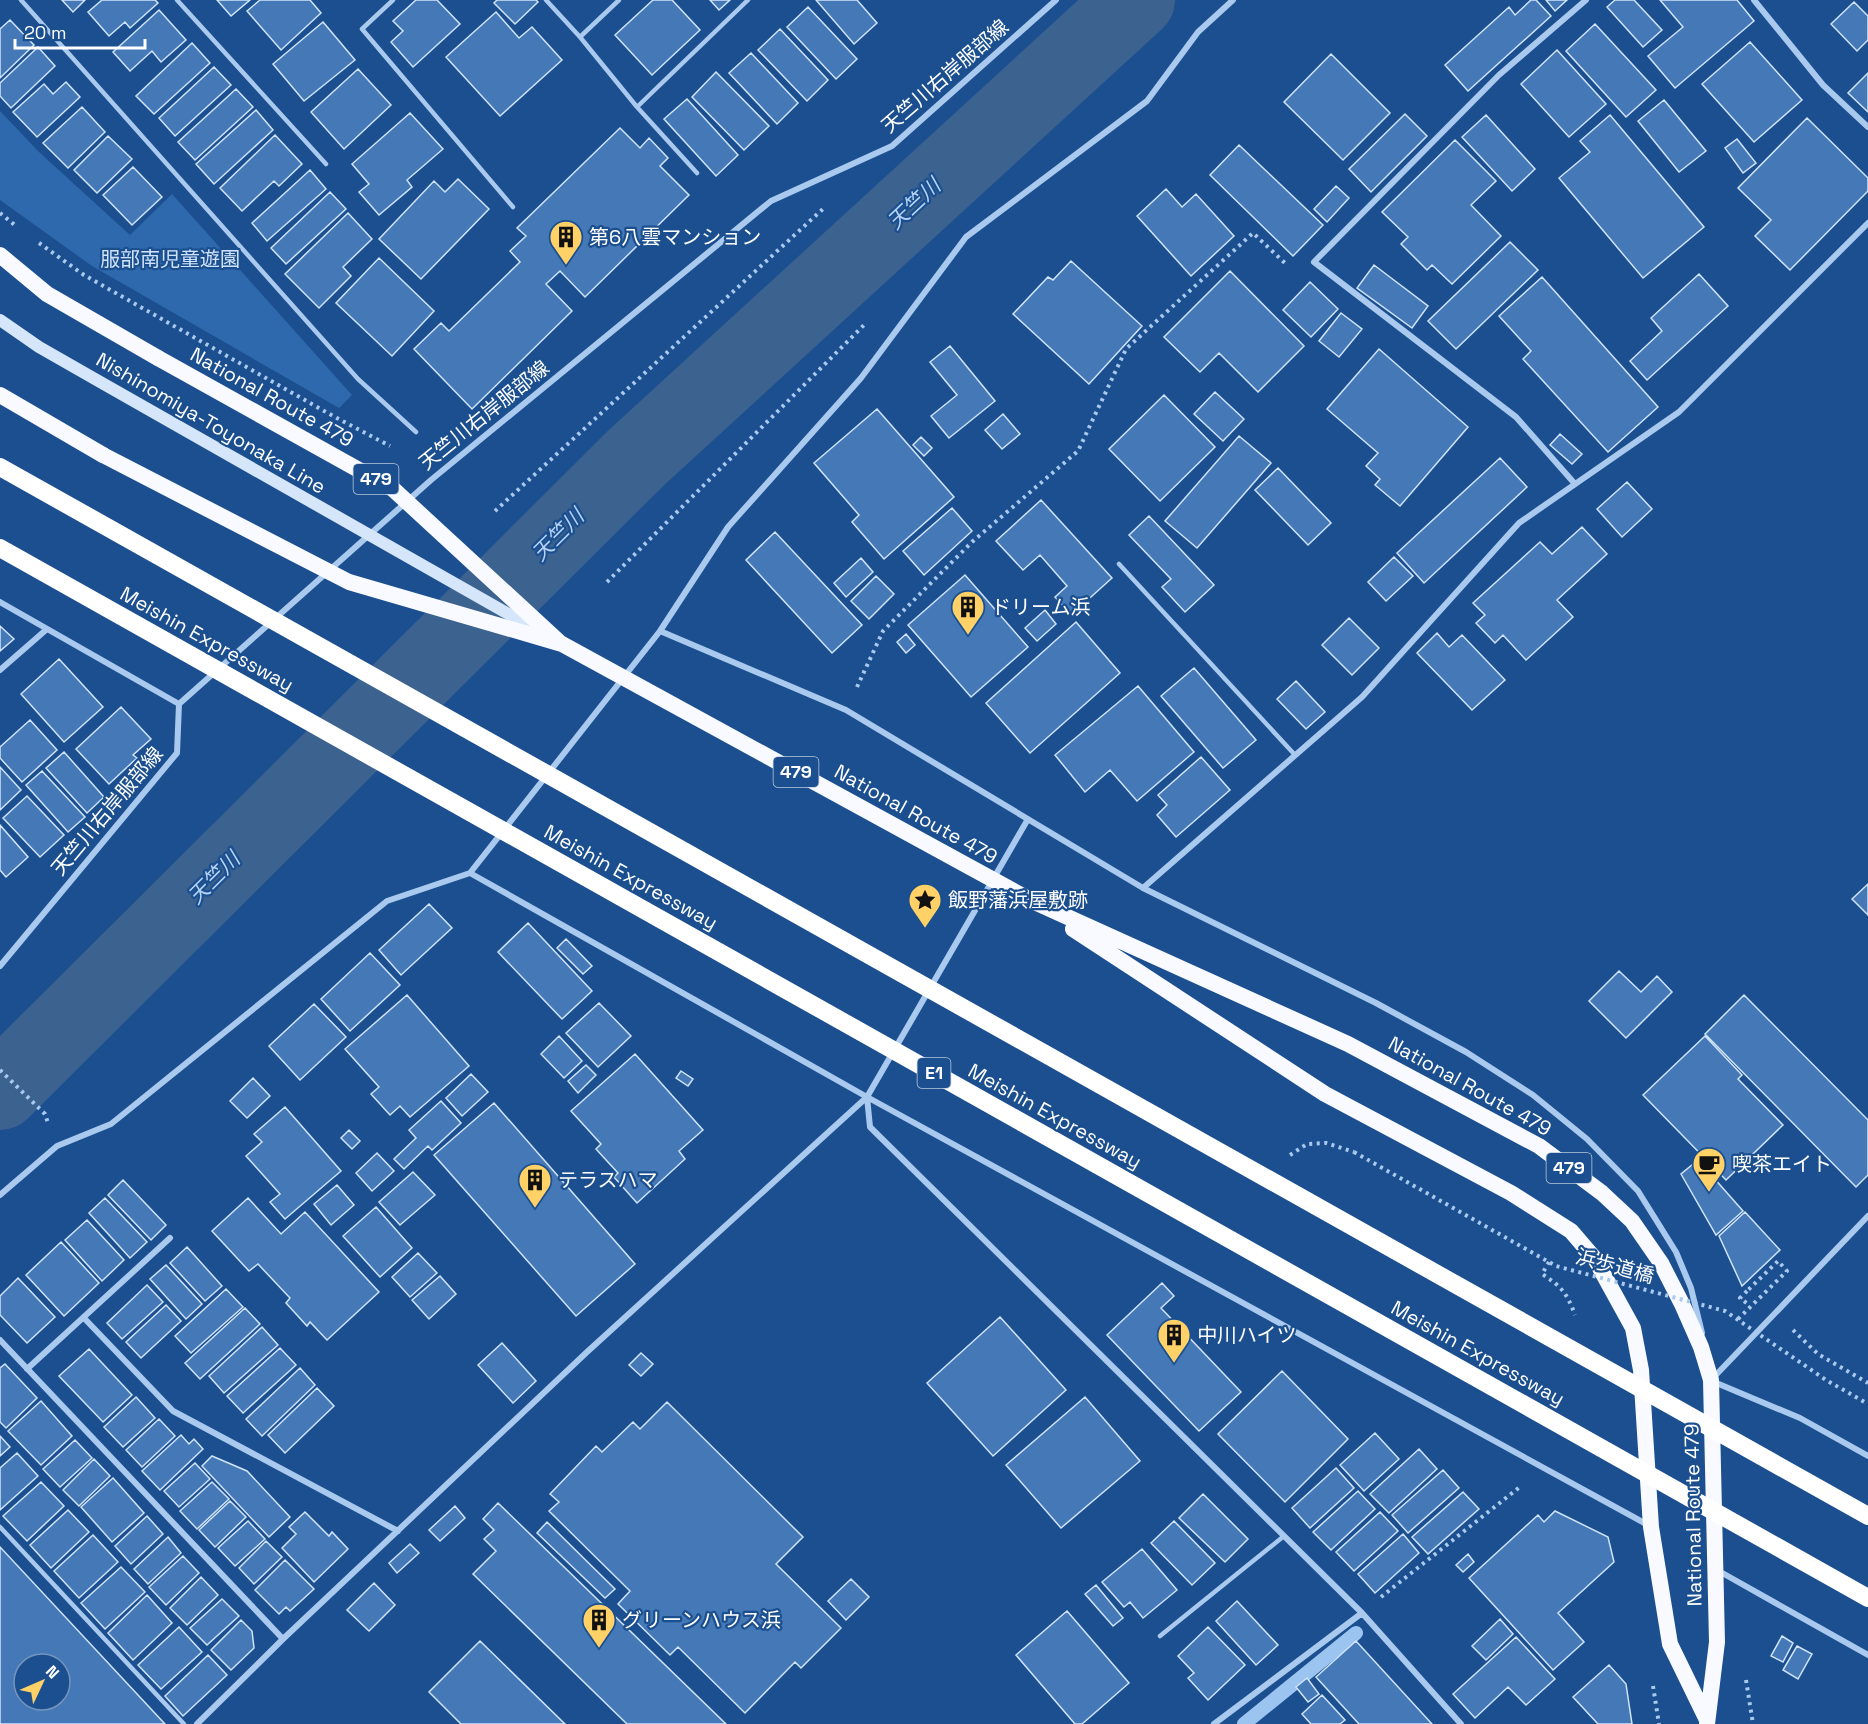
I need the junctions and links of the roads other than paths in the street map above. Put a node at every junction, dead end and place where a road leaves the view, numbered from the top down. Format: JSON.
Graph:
{"nodes":[{"id":1,"x":21,"y":0,"type":"edge"},
{"id":2,"x":177,"y":0,"type":"edge"},
{"id":3,"x":393,"y":0,"type":"edge"},
{"id":4,"x":546,"y":0,"type":"edge"},
{"id":5,"x":620,"y":0,"type":"edge"},
{"id":6,"x":748,"y":0,"type":"edge"},
{"id":7,"x":1056,"y":0,"type":"edge"},
{"id":8,"x":1233,"y":0,"type":"edge"},
{"id":9,"x":1586,"y":0,"type":"edge"},
{"id":10,"x":1754,"y":0,"type":"edge"},
{"id":11,"x":580,"y":37,"type":"junction"},
{"id":12,"x":637,"y":107,"type":"junction"},
{"id":13,"x":1868,"y":127,"type":"edge"},
{"id":14,"x":326,"y":164,"type":"dead end"},
{"id":15,"x":697,"y":172,"type":"dead end"},
{"id":16,"x":513,"y":207,"type":"dead end"},
{"id":17,"x":1868,"y":223,"type":"edge"},
{"id":18,"x":0,"y":255,"type":"edge"},
{"id":19,"x":0,"y":320,"type":"edge"},
{"id":20,"x":0,"y":395,"type":"edge"},
{"id":21,"x":416,"y":432,"type":"dead end"},
{"id":22,"x":0,"y":467,"type":"edge"},
{"id":23,"x":1575,"y":484,"type":"junction"},
{"id":24,"x":0,"y":548,"type":"edge"},
{"id":25,"x":1119,"y":564,"type":"dead end"},
{"id":26,"x":0,"y":602,"type":"edge"},
{"id":27,"x":47,"y":629,"type":"junction"},
{"id":28,"x":660,"y":631,"type":"junction"},
{"id":29,"x":562,"y":644,"type":"junction"},
{"id":30,"x":0,"y":670,"type":"edge"},
{"id":31,"x":179,"y":704,"type":"junction"},
{"id":32,"x":1295,"y":755,"type":"junction"},
{"id":33,"x":1028,"y":819,"type":"junction"},
{"id":34,"x":470,"y":873,"type":"junction"},
{"id":35,"x":1143,"y":888,"type":"junction"},
{"id":36,"x":1030,"y":900,"type":"junction"},
{"id":37,"x":0,"y":966,"type":"edge"},
{"id":38,"x":867,"y":1097,"type":"junction"},
{"id":39,"x":0,"y":1195,"type":"edge"},
{"id":40,"x":1868,"y":1216,"type":"edge"},
{"id":41,"x":170,"y":1238,"type":"dead end"},
{"id":42,"x":84,"y":1318,"type":"junction"},
{"id":43,"x":0,"y":1340,"type":"edge"},
{"id":44,"x":27,"y":1369,"type":"junction"},
{"id":45,"x":1711,"y":1380,"type":"junction"},
{"id":46,"x":1868,"y":1456,"type":"edge"},
{"id":47,"x":1868,"y":1516,"type":"edge"},
{"id":48,"x":0,"y":1527,"type":"edge"},
{"id":49,"x":1651,"y":1527,"type":"junction"},
{"id":50,"x":398,"y":1531,"type":"junction"},
{"id":51,"x":1284,"y":1536,"type":"junction"},
{"id":52,"x":1715,"y":1568,"type":"junction"},
{"id":53,"x":1868,"y":1598,"type":"edge"},
{"id":54,"x":1362,"y":1613,"type":"junction"},
{"id":55,"x":1160,"y":1636,"type":"dead end"},
{"id":56,"x":283,"y":1639,"type":"junction"},
{"id":57,"x":1868,"y":1655,"type":"edge"},
{"id":58,"x":1707,"y":1722,"type":"edge"},
{"id":59,"x":184,"y":1724,"type":"edge"},
{"id":60,"x":197,"y":1724,"type":"edge"},
{"id":61,"x":1214,"y":1724,"type":"edge"},
{"id":62,"x":1461,"y":1724,"type":"edge"}],
"edges":[{"from":1,"to":21,"type":"lane"},
{"from":2,"to":14,"type":"lane"},
{"from":3,"to":16,"type":"lane"},
{"from":4,"to":11,"type":"lane"},
{"from":5,"to":11,"type":"lane"},
{"from":6,"to":12,"type":"lane"},
{"from":7,"to":31,"type":"street","name":"天竺川右岸服部線"},
{"from":8,"to":28,"type":"street"},
{"from":9,"to":23,"type":"street"},
{"from":10,"to":13,"type":"street"},
{"from":11,"to":12,"type":"lane"},
{"from":12,"to":15,"type":"lane"},
{"from":17,"to":23,"type":"street"},
{"from":18,"to":29,"type":"highway","name":"National Route 479","number":"479","bridge":true},
{"from":19,"to":29,"type":"main road","name":"Nishinomiya-Toyonaka Line","bridge":true},
{"from":20,"to":29,"type":"highway","name":"National Route 479","number":"479","bridge":true},
{"from":22,"to":47,"type":"highway","bridge":true},
{"from":23,"to":32,"type":"street"},
{"from":24,"to":53,"type":"highway","name":"Meishin Expressway","number":"E1","bridge":true},
{"from":25,"to":32,"type":"lane"},
{"from":26,"to":27,"type":"street"},
{"from":27,"to":30,"type":"street"},
{"from":27,"to":31,"type":"street"},
{"from":28,"to":33,"type":"street"},
{"from":28,"to":34,"type":"street"},
{"from":29,"to":36,"type":"highway","name":"National Route 479","number":"479","bridge":true},
{"from":31,"to":37,"type":"street","name":"天竺川右岸服部線"},
{"from":32,"to":35,"type":"street"},
{"from":33,"to":35,"type":"street"},
{"from":33,"to":38,"type":"street"},
{"from":34,"to":38,"type":"street"},
{"from":34,"to":39,"type":"street"},
{"from":35,"to":45,"type":"street"},
{"from":36,"to":45,"type":"highway","name":"National Route 479","number":"479"},
{"from":36,"to":49,"type":"highway","name":"National Route 479","number":"479"},
{"from":38,"to":49,"type":"street"},
{"from":38,"to":50,"type":"street"},
{"from":38,"to":51,"type":"street"},
{"from":40,"to":45,"type":"street"},
{"from":41,"to":42,"type":"street"},
{"from":42,"to":44,"type":"street"},
{"from":42,"to":50,"type":"street"},
{"from":43,"to":44,"type":"street"},
{"from":44,"to":56,"type":"street"},
{"from":45,"to":46,"type":"street"},
{"from":45,"to":52,"type":"highway","name":"National Route 479","number":"479"},
{"from":48,"to":59,"type":"lane"},
{"from":49,"to":58,"type":"highway","name":"National Route 479","number":"479"},
{"from":50,"to":56,"type":"street"},
{"from":51,"to":54,"type":"street"},
{"from":51,"to":55,"type":"lane"},
{"from":52,"to":57,"type":"street"},
{"from":52,"to":58,"type":"highway","name":"National Route 479","number":"479"},
{"from":54,"to":61,"type":"street"},
{"from":54,"to":62,"type":"street"},
{"from":56,"to":60,"type":"street"}]}
